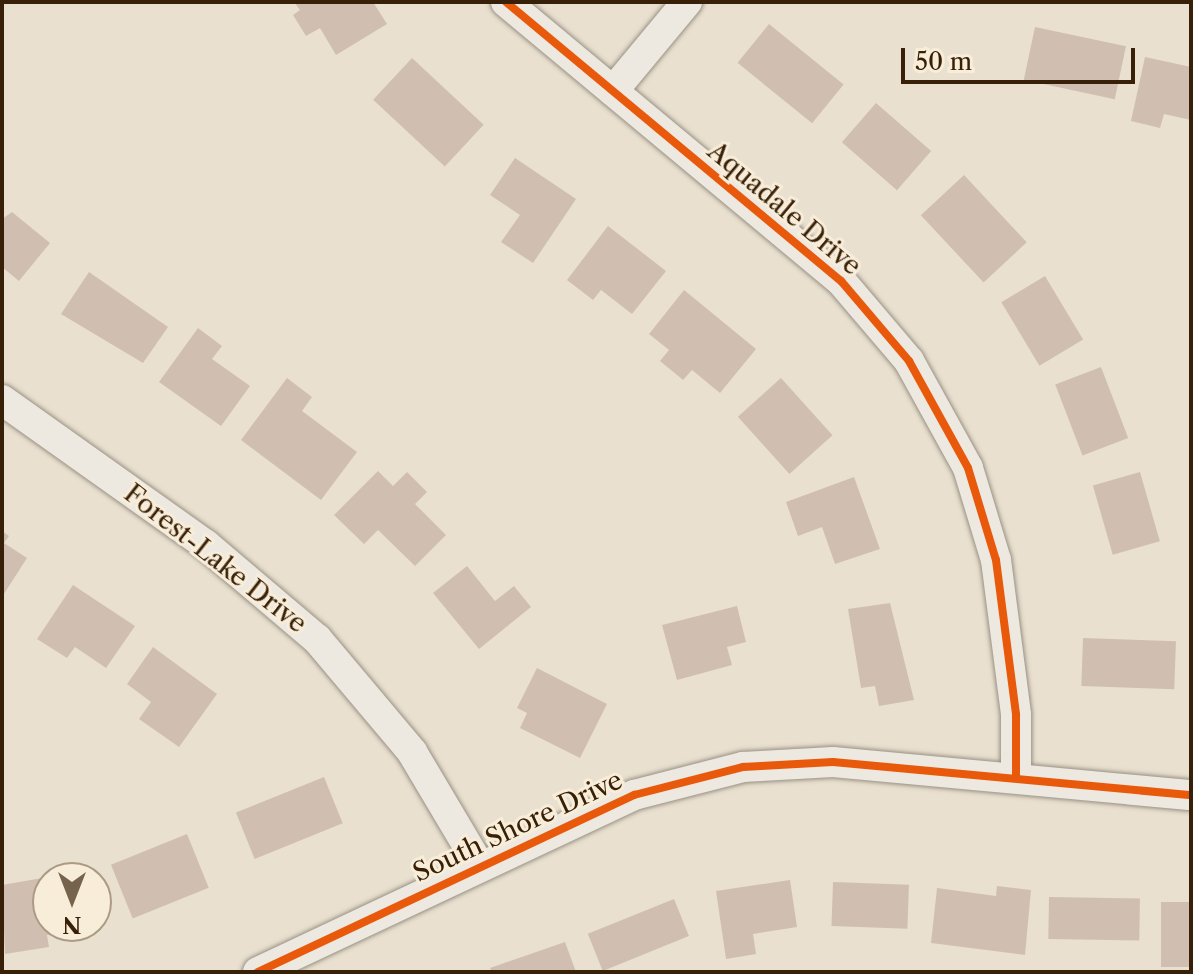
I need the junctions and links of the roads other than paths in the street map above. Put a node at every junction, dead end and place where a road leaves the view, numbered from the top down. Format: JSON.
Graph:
{"nodes":[{"id":1,"x":506,"y":2,"type":"edge"},
{"id":2,"x":687,"y":2,"type":"edge"},
{"id":3,"x":613,"y":91,"type":"junction"},
{"id":4,"x":2,"y":400,"type":"edge"},
{"id":5,"x":1016,"y":778,"type":"junction"},
{"id":6,"x":1191,"y":795,"type":"edge"},
{"id":7,"x":479,"y":865,"type":"junction"},
{"id":8,"x":258,"y":972,"type":"edge"}],
"edges":[{"from":1,"to":3,"type":"street","name":"Aquadale Drive"},
{"from":2,"to":3,"type":"street"},
{"from":3,"to":5,"type":"street","name":"Aquadale Drive"},
{"from":4,"to":7,"type":"street","name":"Forest-Lake Drive"},
{"from":5,"to":6,"type":"street","name":"South Shore Drive"},
{"from":5,"to":7,"type":"street","name":"South Shore Drive"},
{"from":7,"to":8,"type":"street","name":"South Shore Drive"}]}
